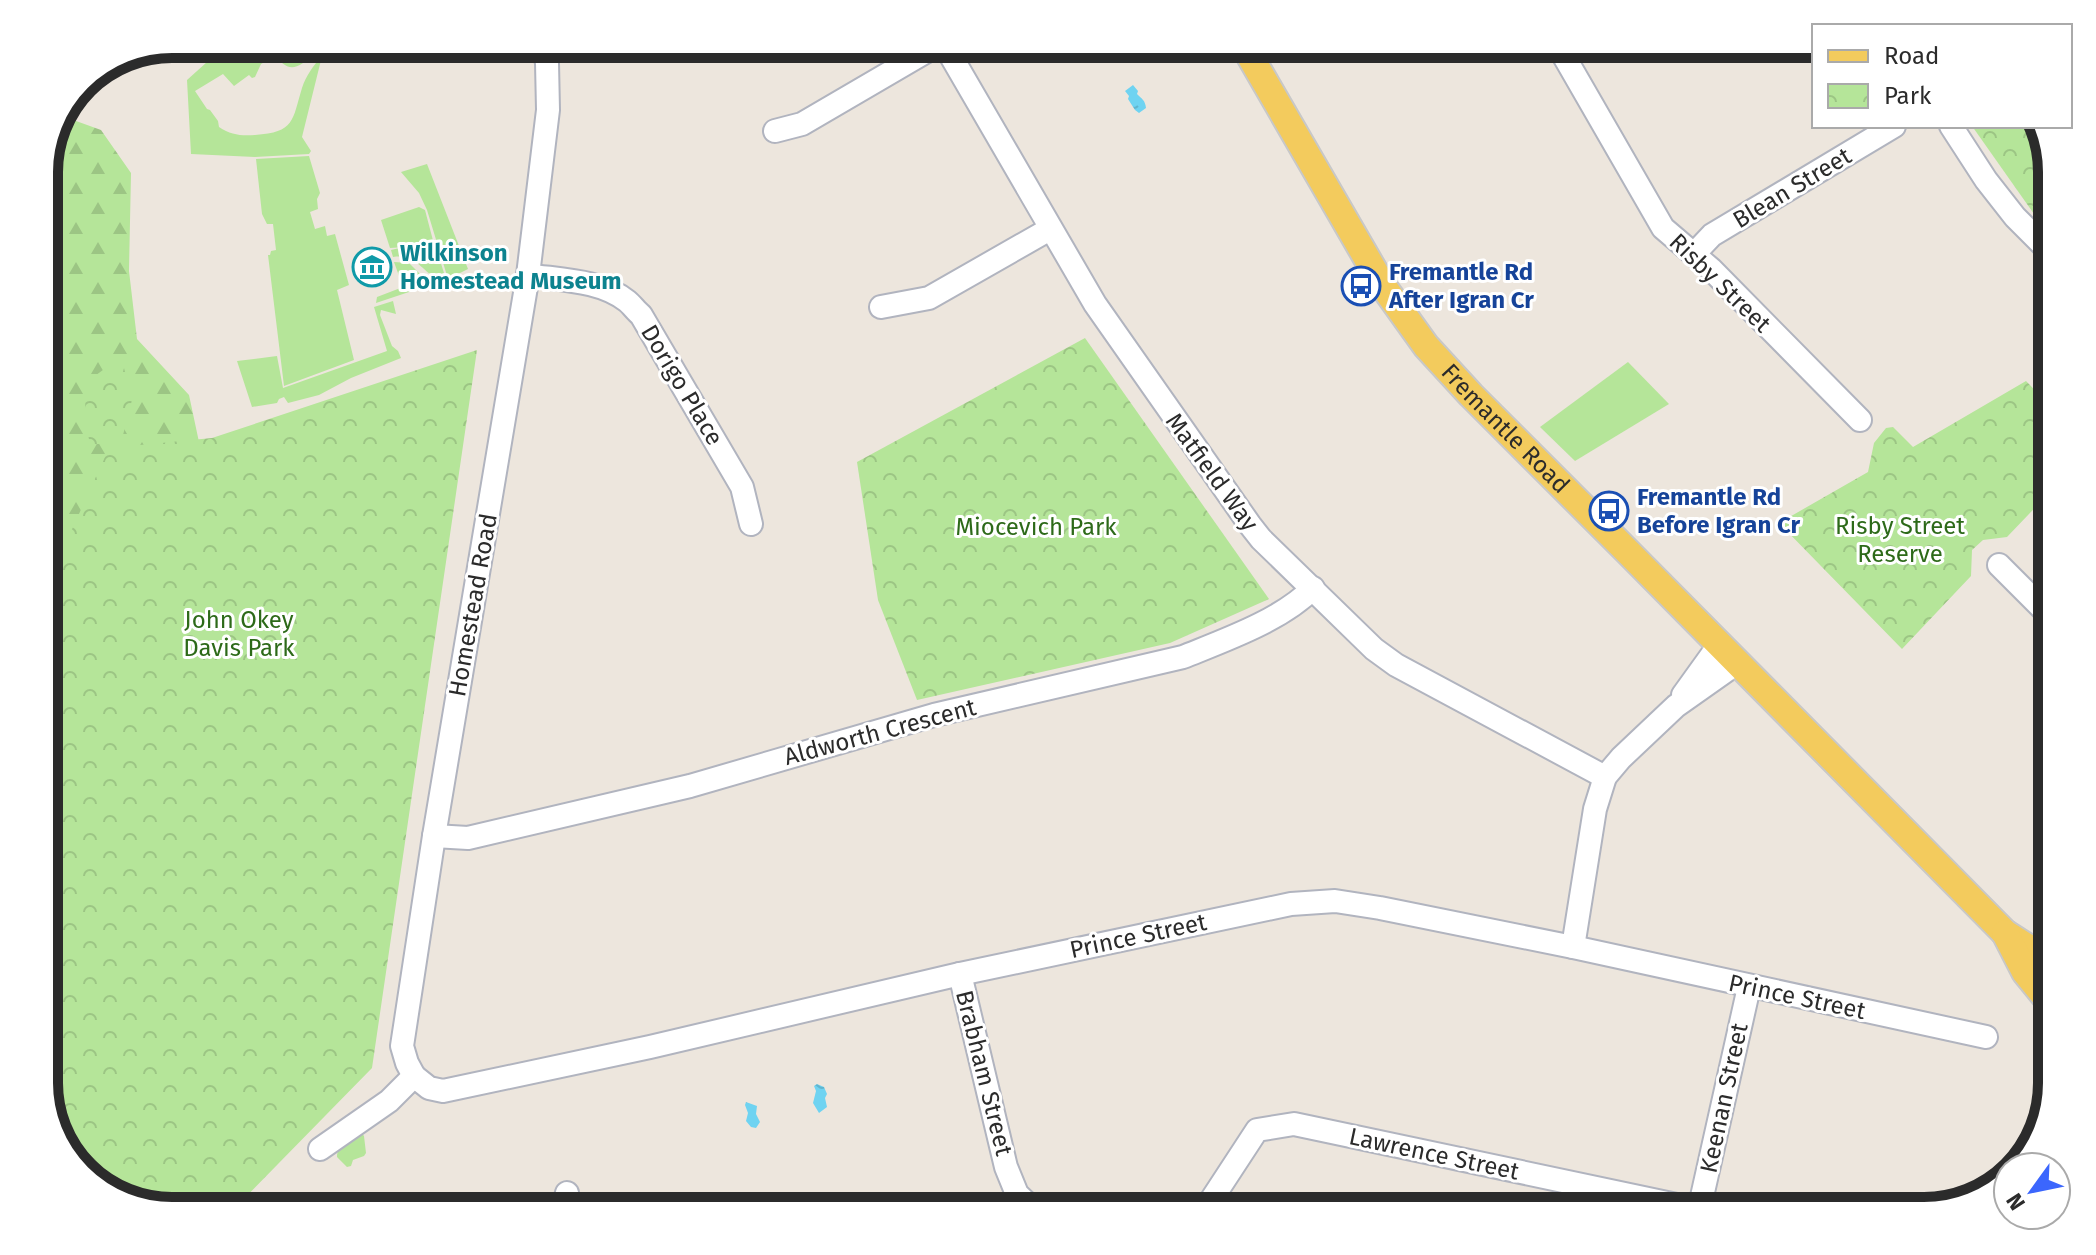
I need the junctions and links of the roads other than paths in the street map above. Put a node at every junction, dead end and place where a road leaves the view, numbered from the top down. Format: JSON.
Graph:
{"nodes":[{"id":1,"x":546,"y":58,"type":"edge"},
{"id":2,"x":561,"y":58,"type":"edge"},
{"id":3,"x":918,"y":58,"type":"edge"},
{"id":4,"x":950,"y":58,"type":"edge"},
{"id":5,"x":1251,"y":58,"type":"edge"},
{"id":6,"x":1565,"y":58,"type":"edge"},
{"id":7,"x":1891,"y":128,"type":"edge"},
{"id":8,"x":1952,"y":128,"type":"edge"},
{"id":9,"x":775,"y":131,"type":"dead end"},
{"id":10,"x":546,"y":132,"type":"junction"},
{"id":11,"x":1050,"y":229,"type":"junction"},
{"id":12,"x":2038,"y":240,"type":"edge"},
{"id":13,"x":1694,"y":254,"type":"junction"},
{"id":14,"x":528,"y":275,"type":"junction"},
{"id":15,"x":881,"y":307,"type":"dead end"},
{"id":16,"x":1860,"y":420,"type":"dead end"},
{"id":17,"x":751,"y":524,"type":"dead end"},
{"id":18,"x":1999,"y":565,"type":"dead end"},
{"id":19,"x":1313,"y":588,"type":"junction"},
{"id":20,"x":2038,"y":604,"type":"edge"},
{"id":21,"x":1728,"y":654,"type":"junction"},
{"id":22,"x":1605,"y":777,"type":"junction"},
{"id":23,"x":434,"y":836,"type":"junction"},
{"id":24,"x":2005,"y":933,"type":"junction"},
{"id":25,"x":1573,"y":947,"type":"junction"},
{"id":26,"x":2038,"y":954,"type":"edge"},
{"id":27,"x":960,"y":974,"type":"junction"},
{"id":28,"x":1749,"y":987,"type":"junction"},
{"id":29,"x":2038,"y":988,"type":"edge"},
{"id":30,"x":1986,"y":1037,"type":"dead end"},
{"id":31,"x":414,"y":1076,"type":"junction"},
{"id":32,"x":320,"y":1149,"type":"dead end"},
{"id":33,"x":1020,"y":1197,"type":"edge"},
{"id":34,"x":1213,"y":1197,"type":"edge"},
{"id":35,"x":1640,"y":1197,"type":"edge"},
{"id":36,"x":1705,"y":1197,"type":"edge"}],
"edges":[{"from":1,"to":10,"type":"street","name":"Homestead Road"},
{"from":2,"to":10,"type":"street","name":"Homestead Road"},
{"from":3,"to":9,"type":"street"},
{"from":4,"to":11,"type":"street","name":"Matfield Way"},
{"from":5,"to":21,"type":"main road","name":"Fremantle Road"},
{"from":6,"to":13,"type":"street","name":"Risby Street"},
{"from":7,"to":13,"type":"street","name":"Blean Street"},
{"from":8,"to":12,"type":"street"},
{"from":10,"to":14,"type":"street","name":"Homestead Road"},
{"from":11,"to":15,"type":"street"},
{"from":11,"to":19,"type":"street","name":"Matfield Way"},
{"from":13,"to":16,"type":"street","name":"Risby Street"},
{"from":14,"to":17,"type":"street","name":"Dorigo Place"},
{"from":14,"to":23,"type":"street","name":"Homestead Road"},
{"from":18,"to":20,"type":"street"},
{"from":19,"to":22,"type":"street","name":"Matfield Way"},
{"from":19,"to":23,"type":"street","name":"Aldworth Crescent"},
{"from":21,"to":22,"type":"street"},
{"from":21,"to":24,"type":"main road","name":"Fremantle Road"},
{"from":22,"to":25,"type":"street"},
{"from":23,"to":31,"type":"street","name":"Homestead Road"},
{"from":24,"to":26,"type":"main road","name":"Fremantle Road"},
{"from":24,"to":29,"type":"main road","name":"Fremantle Road"},
{"from":25,"to":27,"type":"street","name":"Prince Street"},
{"from":25,"to":28,"type":"street","name":"Prince Street"},
{"from":27,"to":31,"type":"street","name":"Prince Street"},
{"from":27,"to":33,"type":"street","name":"Brabham Street"},
{"from":28,"to":30,"type":"street","name":"Prince Street"},
{"from":28,"to":36,"type":"street","name":"Keenan Street"},
{"from":31,"to":32,"type":"street"},
{"from":34,"to":35,"type":"street","name":"Lawrence Street"}]}
